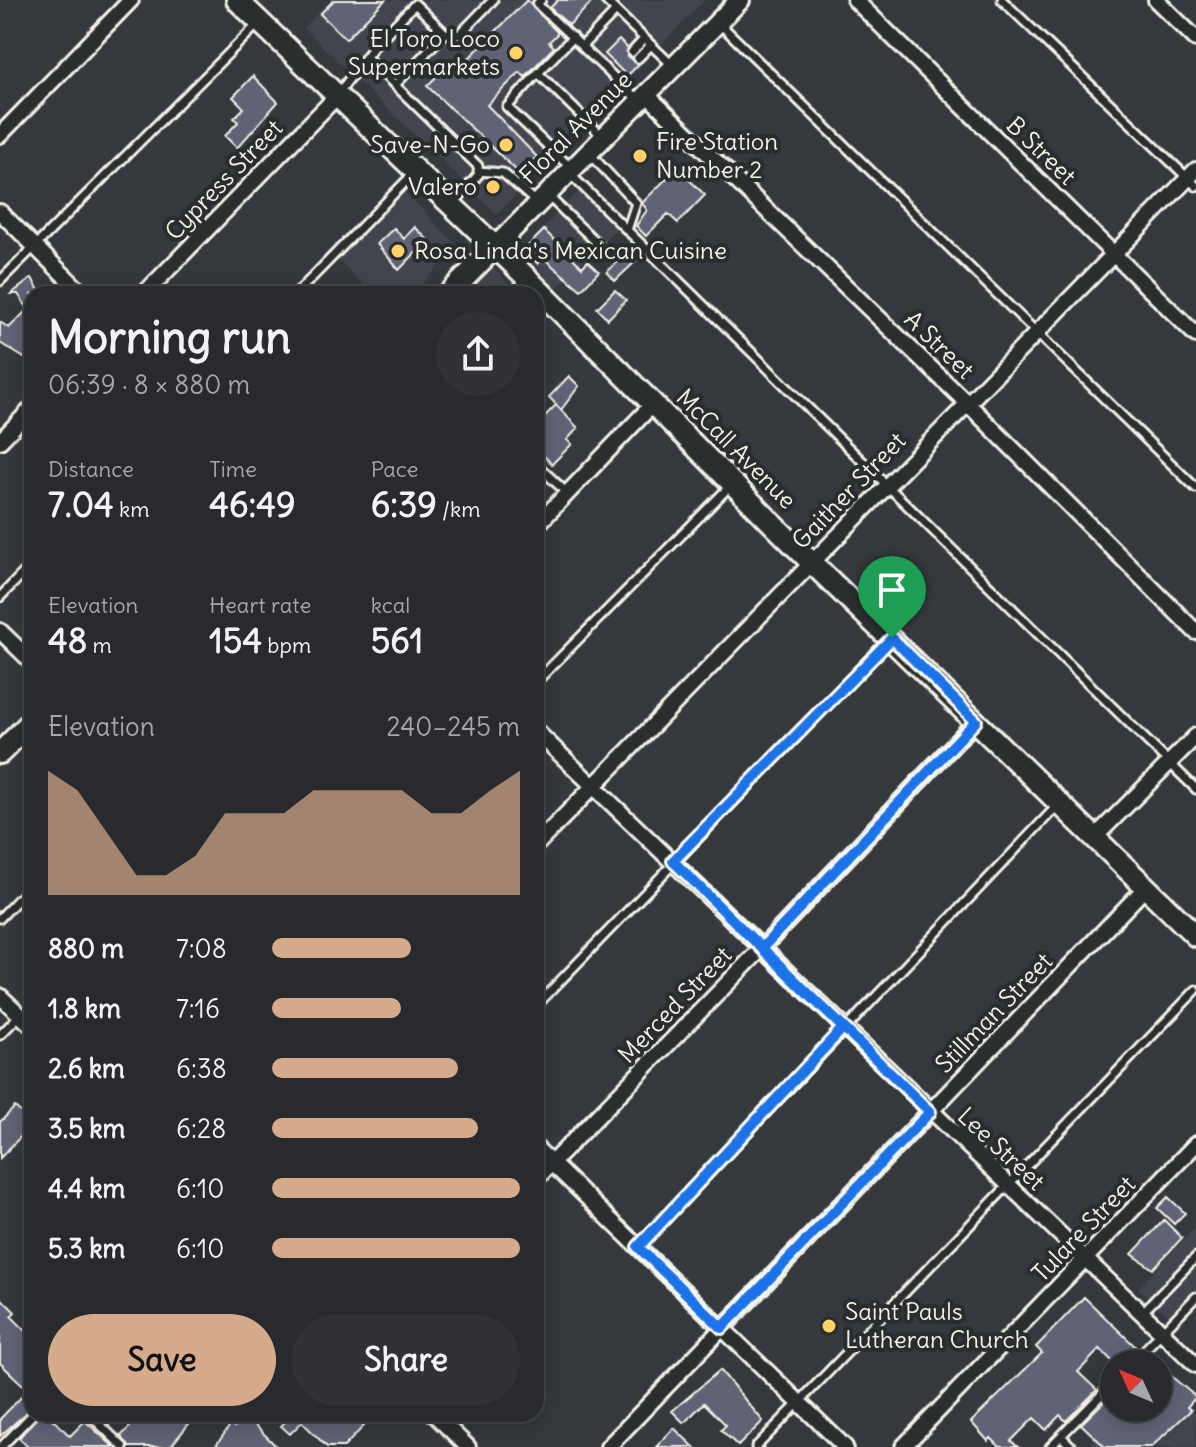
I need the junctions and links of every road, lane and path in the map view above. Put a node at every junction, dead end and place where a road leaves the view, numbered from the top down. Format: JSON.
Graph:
{"nodes":[{"id":1,"x":131,"y":0,"type":"edge"},
{"id":2,"x":237,"y":0,"type":"edge"},
{"id":3,"x":493,"y":0,"type":"edge"},
{"id":4,"x":541,"y":0,"type":"edge"},
{"id":5,"x":605,"y":0,"type":"edge"},
{"id":6,"x":740,"y":0,"type":"edge"},
{"id":7,"x":855,"y":0,"type":"edge"},
{"id":8,"x":1002,"y":0,"type":"edge"},
{"id":9,"x":1156,"y":0,"type":"edge"},
{"id":10,"x":616,"y":11,"type":"junction"},
{"id":11,"x":718,"y":22,"type":"junction"},
{"id":12,"x":260,"y":23,"type":"junction"},
{"id":13,"x":445,"y":33,"type":"junction"},
{"id":14,"x":573,"y":37,"type":"junction"},
{"id":15,"x":644,"y":39,"type":"junction"},
{"id":16,"x":1196,"y":39,"type":"edge"},
{"id":17,"x":651,"y":45,"type":"junction"},
{"id":18,"x":582,"y":46,"type":"junction"},
{"id":19,"x":366,"y":57,"type":"junction"},
{"id":20,"x":674,"y":67,"type":"junction"},
{"id":21,"x":538,"y":73,"type":"junction"},
{"id":22,"x":395,"y":85,"type":"junction"},
{"id":23,"x":336,"y":97,"type":"junction"},
{"id":24,"x":643,"y":98,"type":"junction"},
{"id":25,"x":0,"y":135,"type":"edge"},
{"id":26,"x":604,"y":137,"type":"junction"},
{"id":27,"x":588,"y":153,"type":"junction"},
{"id":28,"x":416,"y":170,"type":"junction"},
{"id":29,"x":478,"y":171,"type":"junction"},
{"id":30,"x":570,"y":171,"type":"junction"},
{"id":31,"x":1193,"y":178,"type":"edge"},
{"id":32,"x":542,"y":199,"type":"junction"},
{"id":33,"x":452,"y":205,"type":"junction"},
{"id":34,"x":0,"y":212,"type":"edge"},
{"id":35,"x":627,"y":230,"type":"junction"},
{"id":36,"x":598,"y":244,"type":"dead end"},
{"id":37,"x":33,"y":246,"type":"junction"},
{"id":38,"x":495,"y":247,"type":"junction"},
{"id":39,"x":1114,"y":253,"type":"junction"},
{"id":40,"x":0,"y":281,"type":"edge"},
{"id":41,"x":75,"y":286,"type":"edge"},
{"id":42,"x":152,"y":286,"type":"edge"},
{"id":43,"x":304,"y":286,"type":"edge"},
{"id":44,"x":457,"y":286,"type":"edge"},
{"id":45,"x":529,"y":286,"type":"edge"},
{"id":46,"x":544,"y":301,"type":"edge"},
{"id":47,"x":1037,"y":333,"type":"junction"},
{"id":48,"x":1196,"y":335,"type":"edge"},
{"id":49,"x":966,"y":402,"type":"junction"},
{"id":50,"x":654,"y":403,"type":"junction"},
{"id":51,"x":24,"y":416,"type":"edge"},
{"id":52,"x":0,"y":441,"type":"edge"},
{"id":53,"x":544,"y":471,"type":"edge"},
{"id":54,"x":733,"y":482,"type":"junction"},
{"id":55,"x":887,"y":483,"type":"junction"},
{"id":56,"x":1196,"y":488,"type":"edge"},
{"id":57,"x":567,"y":493,"type":"junction"},
{"id":58,"x":544,"y":517,"type":"edge"},
{"id":59,"x":811,"y":562,"type":"junction"},
{"id":60,"x":24,"y":572,"type":"edge"},
{"id":61,"x":0,"y":597,"type":"edge"},
{"id":62,"x":0,"y":631,"type":"edge"},
{"id":63,"x":1196,"y":632,"type":"edge"},
{"id":64,"x":892,"y":638,"type":"junction"},
{"id":65,"x":24,"y":654,"type":"edge"},
{"id":66,"x":544,"y":674,"type":"edge"},
{"id":67,"x":976,"y":721,"type":"junction"},
{"id":68,"x":24,"y":729,"type":"edge"},
{"id":69,"x":1196,"y":736,"type":"edge"},
{"id":70,"x":544,"y":739,"type":"edge"},
{"id":71,"x":0,"y":753,"type":"edge"},
{"id":72,"x":1170,"y":763,"type":"junction"},
{"id":73,"x":594,"y":787,"type":"junction"},
{"id":74,"x":1196,"y":789,"type":"edge"},
{"id":75,"x":1061,"y":802,"type":"junction"},
{"id":76,"x":544,"y":837,"type":"edge"},
{"id":77,"x":1095,"y":837,"type":"junction"},
{"id":78,"x":673,"y":861,"type":"junction"},
{"id":79,"x":1146,"y":887,"type":"junction"},
{"id":80,"x":24,"y":893,"type":"edge"},
{"id":81,"x":0,"y":918,"type":"edge"},
{"id":82,"x":1196,"y":936,"type":"edge"},
{"id":83,"x":762,"y":948,"type":"junction"},
{"id":84,"x":1196,"y":990,"type":"edge"},
{"id":85,"x":0,"y":996,"type":"edge"},
{"id":86,"x":544,"y":998,"type":"edge"},
{"id":87,"x":20,"y":1015,"type":"junction"},
{"id":88,"x":24,"y":1019,"type":"edge"},
{"id":89,"x":843,"y":1028,"type":"junction"},
{"id":90,"x":0,"y":1035,"type":"edge"},
{"id":91,"x":930,"y":1112,"type":"junction"},
{"id":92,"x":1196,"y":1144,"type":"edge"},
{"id":93,"x":544,"y":1156,"type":"edge"},
{"id":94,"x":551,"y":1163,"type":"junction"},
{"id":95,"x":544,"y":1170,"type":"edge"},
{"id":96,"x":1008,"y":1185,"type":"junction"},
{"id":97,"x":638,"y":1247,"type":"junction"},
{"id":98,"x":1196,"y":1257,"type":"edge"},
{"id":99,"x":1086,"y":1259,"type":"junction"},
{"id":100,"x":1196,"y":1297,"type":"edge"},
{"id":101,"x":1142,"y":1313,"type":"junction"},
{"id":102,"x":722,"y":1328,"type":"junction"},
{"id":103,"x":1162,"y":1332,"type":"junction"},
{"id":104,"x":1145,"y":1350,"type":"edge"},
{"id":105,"x":1196,"y":1365,"type":"edge"},
{"id":106,"x":1100,"y":1396,"type":"edge"},
{"id":107,"x":798,"y":1402,"type":"junction"},
{"id":108,"x":25,"y":1422,"type":"edge"},
{"id":109,"x":97,"y":1422,"type":"edge"},
{"id":110,"x":442,"y":1422,"type":"edge"},
{"id":111,"x":1061,"y":1436,"type":"junction"},
{"id":112,"x":1,"y":1447,"type":"edge"},
{"id":113,"x":123,"y":1447,"type":"edge"},
{"id":114,"x":468,"y":1447,"type":"edge"},
{"id":115,"x":608,"y":1447,"type":"edge"},
{"id":116,"x":756,"y":1447,"type":"edge"},
{"id":117,"x":845,"y":1447,"type":"edge"},
{"id":118,"x":903,"y":1447,"type":"edge"},
{"id":119,"x":1050,"y":1447,"type":"edge"},
{"id":120,"x":1072,"y":1447,"type":"edge"}],
"edges":[{"from":1,"to":25,"type":"street"},
{"from":2,"to":12,"type":"main road","name":"McCall Avenue"},
{"from":3,"to":13,"type":"lane"},
{"from":4,"to":14,"type":"lane"},
{"from":5,"to":10,"type":"lane"},
{"from":6,"to":11,"type":"street","name":"Floral Avenue"},
{"from":7,"to":39,"type":"street","name":"B Street"},
{"from":8,"to":31,"type":"lane"},
{"from":9,"to":16,"type":"street"},
{"from":10,"to":15,"type":"lane"},
{"from":10,"to":18,"type":"lane"},
{"from":11,"to":20,"type":"street","name":"Floral Avenue"},
{"from":11,"to":47,"type":"lane"},
{"from":12,"to":23,"type":"main road","name":"McCall Avenue"},
{"from":12,"to":37,"type":"lane"},
{"from":13,"to":19,"type":"lane"},
{"from":13,"to":22,"type":"lane"},
{"from":14,"to":18,"type":"lane"},
{"from":14,"to":21,"type":"lane"},
{"from":15,"to":17,"type":"lane"},
{"from":15,"to":17,"type":"lane"},
{"from":17,"to":20,"type":"lane"},
{"from":18,"to":24,"type":"lane"},
{"from":19,"to":22,"type":"lane"},
{"from":19,"to":23,"type":"lane"},
{"from":20,"to":24,"type":"street","name":"Floral Avenue"},
{"from":21,"to":26,"type":"lane"},
{"from":21,"to":30,"type":"lane"},
{"from":22,"to":29,"type":"lane"},
{"from":23,"to":28,"type":"main road","name":"McCall Avenue"},
{"from":23,"to":42,"type":"street","name":"Cypress Street"},
{"from":24,"to":26,"type":"street","name":"Floral Avenue"},
{"from":24,"to":49,"type":"street","name":"A Street"},
{"from":26,"to":27,"type":"street","name":"Floral Avenue"},
{"from":27,"to":30,"type":"street","name":"Floral Avenue"},
{"from":27,"to":35,"type":"lane"},
{"from":28,"to":33,"type":"main road","name":"McCall Avenue"},
{"from":28,"to":43,"type":"lane"},
{"from":29,"to":32,"type":"lane"},
{"from":29,"to":33,"type":"lane"},
{"from":30,"to":32,"type":"street","name":"Floral Avenue"},
{"from":30,"to":35,"type":"lane"},
{"from":31,"to":39,"type":"street","name":"Gaither Street"},
{"from":32,"to":36,"type":"lane"},
{"from":32,"to":38,"type":"street","name":"Floral Avenue"},
{"from":33,"to":38,"type":"main road","name":"McCall Avenue"},
{"from":34,"to":37,"type":"street"},
{"from":35,"to":55,"type":"lane"},
{"from":37,"to":40,"type":"lane"},
{"from":37,"to":41,"type":"street"},
{"from":38,"to":44,"type":"main road","name":"Floral Avenue"},
{"from":38,"to":45,"type":"main road","name":"McCall Avenue"},
{"from":39,"to":47,"type":"street","name":"Gaither Street"},
{"from":39,"to":48,"type":"street","name":"B Street"},
{"from":46,"to":50,"type":"main road","name":"McCall Avenue"},
{"from":47,"to":49,"type":"street","name":"Gaither Street"},
{"from":47,"to":56,"type":"lane"},
{"from":49,"to":55,"type":"street","name":"Gaither Street"},
{"from":49,"to":63,"type":"street","name":"A Street"},
{"from":50,"to":54,"type":"main road","name":"McCall Avenue"},
{"from":50,"to":57,"type":"street"},
{"from":51,"to":52,"type":"street"},
{"from":53,"to":57,"type":"lane"},
{"from":54,"to":59,"type":"main road","name":"McCall Avenue"},
{"from":54,"to":66,"type":"lane"},
{"from":55,"to":59,"type":"street","name":"Gaither Street"},
{"from":55,"to":72,"type":"lane"},
{"from":57,"to":58,"type":"street"},
{"from":59,"to":64,"type":"main road","name":"McCall Avenue"},
{"from":59,"to":73,"type":"street","name":"Gaither Street"},
{"from":60,"to":61,"type":"lane"},
{"from":62,"to":65,"type":"street"},
{"from":64,"to":67,"type":"main road","name":"McCall Avenue"},
{"from":64,"to":78,"type":"lane"},
{"from":67,"to":75,"type":"main road","name":"McCall Avenue"},
{"from":67,"to":83,"type":"street","name":"Merced Street"},
{"from":68,"to":71,"type":"main road"},
{"from":69,"to":72,"type":"street"},
{"from":70,"to":73,"type":"street","name":"Lee Street"},
{"from":72,"to":74,"type":"lane"},
{"from":72,"to":77,"type":"street"},
{"from":73,"to":76,"type":"street","name":"Gaither Street"},
{"from":73,"to":78,"type":"street","name":"Lee Street"},
{"from":75,"to":77,"type":"main road","name":"McCall Avenue"},
{"from":75,"to":89,"type":"lane"},
{"from":77,"to":79,"type":"main road","name":"McCall Avenue"},
{"from":78,"to":83,"type":"street","name":"Lee Street"},
{"from":78,"to":86,"type":"lane"},
{"from":79,"to":82,"type":"main road","name":"McCall Avenue"},
{"from":79,"to":91,"type":"street","name":"Stillman Street"},
{"from":80,"to":81,"type":"lane"},
{"from":83,"to":89,"type":"street","name":"Lee Street"},
{"from":83,"to":94,"type":"street","name":"Merced Street"},
{"from":84,"to":96,"type":"lane"},
{"from":85,"to":87,"type":"street"},
{"from":87,"to":88,"type":"street"},
{"from":87,"to":90,"type":"lane"},
{"from":89,"to":91,"type":"street","name":"Lee Street"},
{"from":89,"to":97,"type":"lane"},
{"from":91,"to":96,"type":"street","name":"Lee Street"},
{"from":91,"to":102,"type":"street","name":"Stillman Street"},
{"from":92,"to":99,"type":"street","name":"Tulare Street"},
{"from":93,"to":94,"type":"street"},
{"from":94,"to":95,"type":"street","name":"Merced Street"},
{"from":94,"to":97,"type":"street"},
{"from":96,"to":99,"type":"street","name":"Lee Street"},
{"from":96,"to":107,"type":"lane"},
{"from":97,"to":102,"type":"street"},
{"from":98,"to":101,"type":"lane"},
{"from":99,"to":101,"type":"street","name":"Lee Street"},
{"from":99,"to":118,"type":"street","name":"Tulare Street"},
{"from":100,"to":103,"type":"lane"},
{"from":101,"to":103,"type":"street","name":"Lee Street"},
{"from":102,"to":107,"type":"street"},
{"from":102,"to":115,"type":"street","name":"Stillman Street"},
{"from":103,"to":104,"type":"lane"},
{"from":103,"to":105,"type":"street","name":"Lee Street"},
{"from":106,"to":111,"type":"lane"},
{"from":107,"to":116,"type":"lane"},
{"from":107,"to":117,"type":"street"},
{"from":108,"to":112,"type":"lane"},
{"from":109,"to":113,"type":"lane"},
{"from":110,"to":114,"type":"street"},
{"from":111,"to":119,"type":"lane"},
{"from":111,"to":120,"type":"lane"}]}
